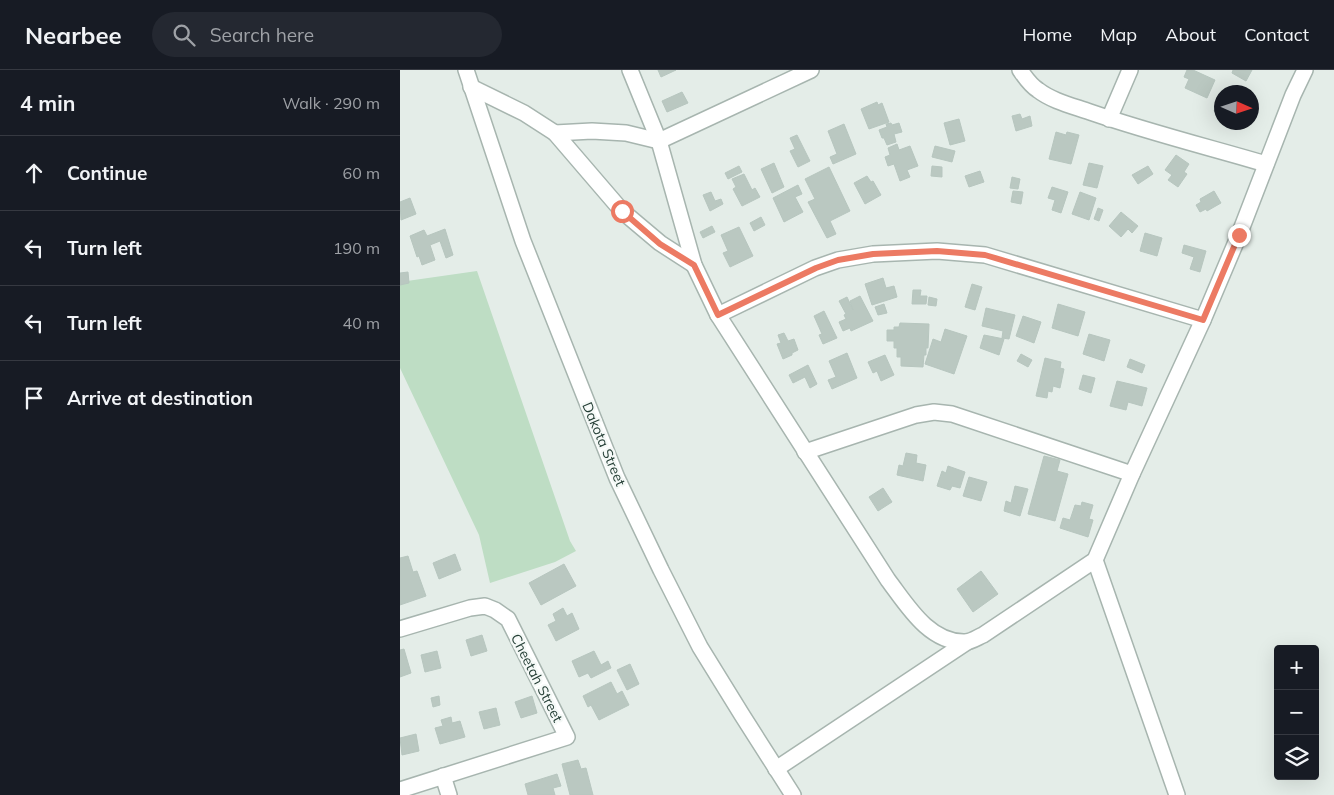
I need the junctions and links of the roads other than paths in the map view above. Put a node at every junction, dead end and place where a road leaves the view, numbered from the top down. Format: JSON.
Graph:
{"nodes":[{"id":1,"x":466,"y":70,"type":"edge"},
{"id":2,"x":630,"y":70,"type":"edge"},
{"id":3,"x":811,"y":70,"type":"edge"},
{"id":4,"x":1020,"y":70,"type":"edge"},
{"id":5,"x":1130,"y":70,"type":"edge"},
{"id":6,"x":1305,"y":70,"type":"edge"},
{"id":7,"x":471,"y":87,"type":"junction"},
{"id":8,"x":1109,"y":119,"type":"junction"},
{"id":9,"x":554,"y":134,"type":"junction"},
{"id":10,"x":659,"y":141,"type":"junction"},
{"id":11,"x":1266,"y":164,"type":"junction"},
{"id":12,"x":694,"y":265,"type":"junction"},
{"id":13,"x":718,"y":315,"type":"junction"},
{"id":14,"x":1203,"y":320,"type":"junction"},
{"id":15,"x":805,"y":452,"type":"junction"},
{"id":16,"x":1132,"y":474,"type":"junction"},
{"id":17,"x":1095,"y":560,"type":"junction"},
{"id":18,"x":400,"y":629,"type":"edge"},
{"id":19,"x":967,"y":642,"type":"junction"},
{"id":20,"x":776,"y":769,"type":"junction"},
{"id":21,"x":443,"y":776,"type":"junction"},
{"id":22,"x":400,"y":790,"type":"edge"},
{"id":23,"x":449,"y":795,"type":"edge"},
{"id":24,"x":793,"y":795,"type":"edge"},
{"id":25,"x":1177,"y":795,"type":"edge"}],
"edges":[{"from":1,"to":7,"type":"street","name":"Dakota Street"},
{"from":2,"to":10,"type":"street"},
{"from":3,"to":10,"type":"street"},
{"from":4,"to":8,"type":"street"},
{"from":5,"to":8,"type":"street"},
{"from":6,"to":11,"type":"street"},
{"from":7,"to":9,"type":"street"},
{"from":7,"to":20,"type":"street","name":"Dakota Street"},
{"from":8,"to":11,"type":"street"},
{"from":9,"to":10,"type":"street"},
{"from":9,"to":12,"type":"street"},
{"from":10,"to":12,"type":"street"},
{"from":11,"to":14,"type":"street"},
{"from":12,"to":13,"type":"street"},
{"from":13,"to":14,"type":"street"},
{"from":13,"to":15,"type":"street"},
{"from":14,"to":16,"type":"street"},
{"from":15,"to":16,"type":"street"},
{"from":15,"to":19,"type":"street"},
{"from":16,"to":17,"type":"street"},
{"from":17,"to":19,"type":"street"},
{"from":17,"to":25,"type":"street"},
{"from":18,"to":21,"type":"street","name":"Cheetah Street"},
{"from":19,"to":20,"type":"street"},
{"from":20,"to":24,"type":"street","name":"Dakota Street"},
{"from":21,"to":22,"type":"street","name":"Cheetah Street"},
{"from":21,"to":23,"type":"street"}]}
